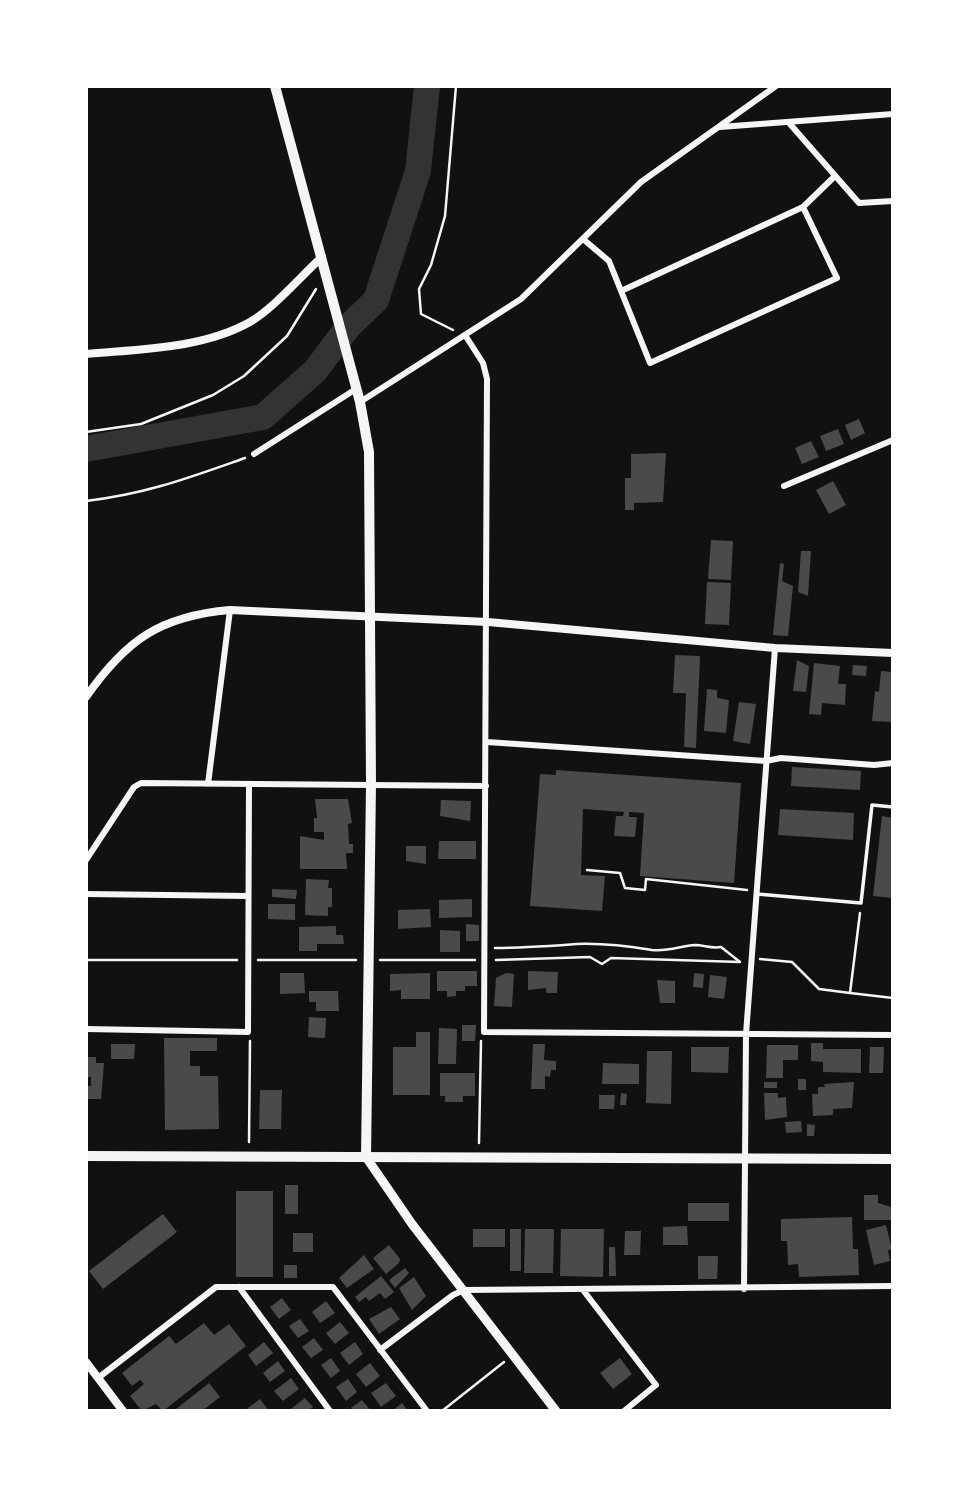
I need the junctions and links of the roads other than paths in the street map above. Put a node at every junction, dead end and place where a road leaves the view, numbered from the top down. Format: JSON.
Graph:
{"nodes":[{"id":1,"x":275,"y":86,"type":"edge"},
{"id":2,"x":776,"y":86,"type":"edge"},
{"id":3,"x":893,"y":114,"type":"edge"},
{"id":4,"x":790,"y":124,"type":"junction"},
{"id":5,"x":718,"y":127,"type":"junction"},
{"id":6,"x":835,"y":176,"type":"junction"},
{"id":7,"x":893,"y":201,"type":"edge"},
{"id":8,"x":803,"y":207,"type":"junction"},
{"id":9,"x":583,"y":239,"type":"junction"},
{"id":10,"x":322,"y":257,"type":"junction"},
{"id":11,"x":621,"y":291,"type":"junction"},
{"id":12,"x":465,"y":335,"type":"junction"},
{"id":13,"x":86,"y":354,"type":"edge"},
{"id":14,"x":356,"y":389,"type":"junction"},
{"id":15,"x":360,"y":402,"type":"junction"},
{"id":16,"x":893,"y":440,"type":"edge"},
{"id":17,"x":254,"y":454,"type":"road end"},
{"id":18,"x":783,"y":486,"type":"dead end"},
{"id":19,"x":230,"y":610,"type":"junction"},
{"id":20,"x":371,"y":616,"type":"junction"},
{"id":21,"x":488,"y":622,"type":"junction"},
{"id":22,"x":775,"y":648,"type":"junction"},
{"id":23,"x":893,"y":653,"type":"edge"},
{"id":24,"x":86,"y":697,"type":"edge"},
{"id":25,"x":486,"y":742,"type":"junction"},
{"id":26,"x":766,"y":761,"type":"junction"},
{"id":27,"x":893,"y":763,"type":"edge"},
{"id":28,"x":208,"y":784,"type":"junction"},
{"id":29,"x":248,"y":784,"type":"junction"},
{"id":30,"x":371,"y":785,"type":"junction"},
{"id":31,"x":486,"y":786,"type":"junction"},
{"id":32,"x":893,"y":807,"type":"edge"},
{"id":33,"x":86,"y":860,"type":"edge"},
{"id":34,"x":757,"y":892,"type":"junction"},
{"id":35,"x":86,"y":894,"type":"edge"},
{"id":36,"x":247,"y":896,"type":"junction"},
{"id":37,"x":86,"y":1029,"type":"edge"},
{"id":38,"x":746,"y":1034,"type":"junction"},
{"id":39,"x":893,"y":1035,"type":"edge"},
{"id":40,"x":86,"y":1156,"type":"edge"},
{"id":41,"x":366,"y":1157,"type":"junction"},
{"id":42,"x":744,"y":1158,"type":"junction"},
{"id":43,"x":893,"y":1159,"type":"edge"},
{"id":44,"x":893,"y":1286,"type":"edge"},
{"id":45,"x":239,"y":1287,"type":"junction"},
{"id":46,"x":744,"y":1289,"type":"junction"},
{"id":47,"x":464,"y":1290,"type":"junction"},
{"id":48,"x":583,"y":1290,"type":"junction"},
{"id":49,"x":380,"y":1350,"type":"junction"},
{"id":50,"x":86,"y":1362,"type":"edge"},
{"id":51,"x":98,"y":1378,"type":"junction"},
{"id":52,"x":123,"y":1411,"type":"edge"},
{"id":53,"x":330,"y":1411,"type":"edge"},
{"id":54,"x":427,"y":1411,"type":"edge"},
{"id":55,"x":556,"y":1411,"type":"edge"},
{"id":56,"x":624,"y":1411,"type":"edge"}],
"edges":[{"from":1,"to":10,"type":"main road"},
{"from":2,"to":5,"type":"street"},
{"from":3,"to":4,"type":"street"},
{"from":4,"to":5,"type":"street"},
{"from":4,"to":6,"type":"street"},
{"from":5,"to":9,"type":"street"},
{"from":6,"to":7,"type":"street"},
{"from":6,"to":8,"type":"street"},
{"from":8,"to":11,"type":"street"},
{"from":8,"to":11,"type":"street"},
{"from":9,"to":11,"type":"street"},
{"from":9,"to":12,"type":"street"},
{"from":10,"to":13,"type":"street"},
{"from":10,"to":14,"type":"main road"},
{"from":12,"to":15,"type":"street"},
{"from":12,"to":21,"type":"street"},
{"from":14,"to":15,"type":"main road"},
{"from":14,"to":17,"type":"street"},
{"from":15,"to":20,"type":"main road"},
{"from":16,"to":18,"type":"street"},
{"from":19,"to":20,"type":"street"},
{"from":19,"to":24,"type":"street"},
{"from":19,"to":28,"type":"street"},
{"from":20,"to":21,"type":"street"},
{"from":20,"to":30,"type":"main road"},
{"from":21,"to":22,"type":"street"},
{"from":21,"to":25,"type":"street"},
{"from":22,"to":23,"type":"street"},
{"from":22,"to":26,"type":"street"},
{"from":25,"to":26,"type":"street"},
{"from":25,"to":31,"type":"street"},
{"from":26,"to":27,"type":"street"},
{"from":26,"to":34,"type":"street"},
{"from":28,"to":29,"type":"street"},
{"from":28,"to":33,"type":"street"},
{"from":29,"to":30,"type":"street"},
{"from":29,"to":36,"type":"street"},
{"from":30,"to":31,"type":"street"},
{"from":30,"to":41,"type":"main road"},
{"from":31,"to":38,"type":"street"},
{"from":32,"to":34,"type":"lane"},
{"from":34,"to":38,"type":"street"},
{"from":35,"to":36,"type":"street"},
{"from":36,"to":37,"type":"street"},
{"from":38,"to":39,"type":"street"},
{"from":38,"to":42,"type":"street"},
{"from":40,"to":41,"type":"main road"},
{"from":41,"to":42,"type":"main road"},
{"from":41,"to":47,"type":"main road"},
{"from":42,"to":43,"type":"main road"},
{"from":42,"to":46,"type":"street"},
{"from":44,"to":46,"type":"street"},
{"from":45,"to":49,"type":"street"},
{"from":45,"to":51,"type":"street"},
{"from":45,"to":53,"type":"street"},
{"from":46,"to":48,"type":"street"},
{"from":47,"to":48,"type":"street"},
{"from":47,"to":49,"type":"street"},
{"from":47,"to":55,"type":"main road"},
{"from":48,"to":56,"type":"street"},
{"from":49,"to":54,"type":"street"},
{"from":50,"to":51,"type":"street"},
{"from":51,"to":52,"type":"street"}]}
